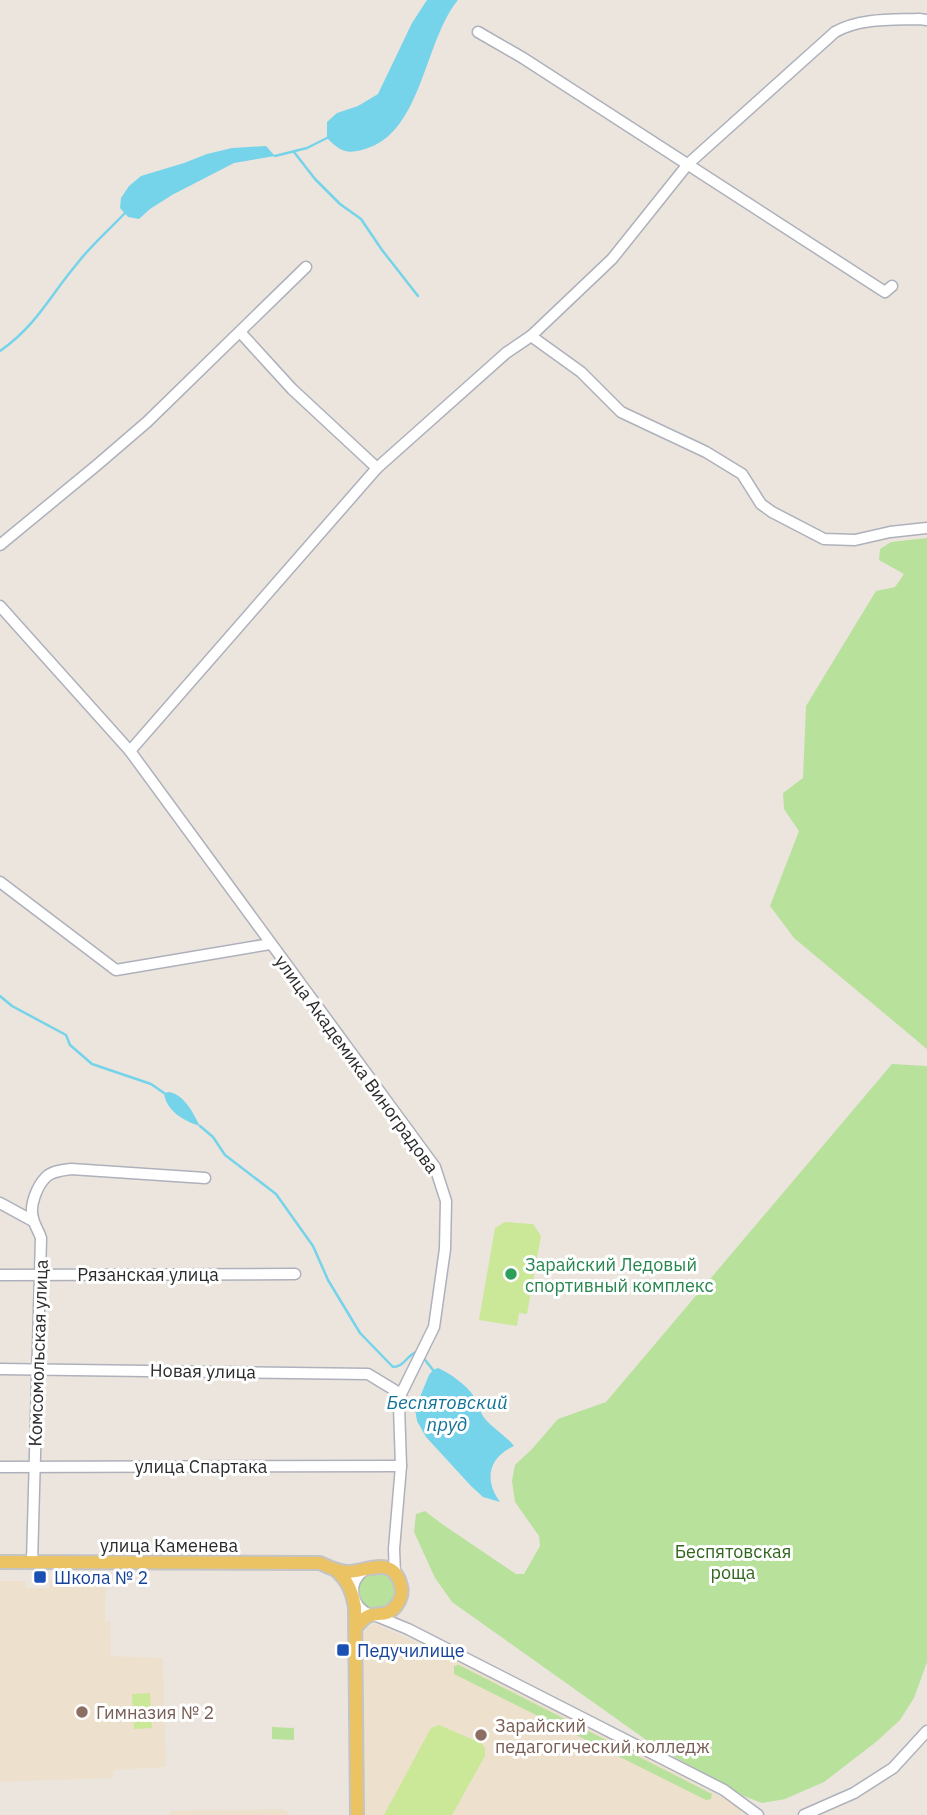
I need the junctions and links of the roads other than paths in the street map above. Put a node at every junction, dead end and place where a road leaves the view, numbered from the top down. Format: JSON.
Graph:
{"nodes":[{"id":1,"x":927,"y":20,"type":"edge"},
{"id":2,"x":478,"y":32,"type":"dead end"},
{"id":3,"x":688,"y":164,"type":"junction"},
{"id":4,"x":306,"y":267,"type":"dead end"},
{"id":5,"x":892,"y":286,"type":"dead end"},
{"id":6,"x":240,"y":332,"type":"junction"},
{"id":7,"x":531,"y":336,"type":"junction"},
{"id":8,"x":377,"y":468,"type":"junction"},
{"id":9,"x":927,"y":528,"type":"edge"},
{"id":10,"x":0,"y":545,"type":"edge"},
{"id":11,"x":0,"y":606,"type":"edge"},
{"id":12,"x":130,"y":751,"type":"junction"},
{"id":13,"x":0,"y":882,"type":"edge"},
{"id":14,"x":270,"y":944,"type":"junction"},
{"id":15,"x":205,"y":1178,"type":"dead end"},
{"id":16,"x":0,"y":1203,"type":"edge"},
{"id":17,"x":33,"y":1221,"type":"junction"},
{"id":18,"x":295,"y":1273,"type":"dead end"},
{"id":19,"x":0,"y":1275,"type":"edge"},
{"id":20,"x":40,"y":1275,"type":"junction"},
{"id":21,"x":37,"y":1368,"type":"junction"},
{"id":22,"x":0,"y":1369,"type":"edge"},
{"id":23,"x":401,"y":1394,"type":"junction"},
{"id":24,"x":34,"y":1466,"type":"junction"},
{"id":25,"x":401,"y":1466,"type":"junction"},
{"id":26,"x":0,"y":1467,"type":"edge"},
{"id":27,"x":394,"y":1549,"type":"junction"},
{"id":28,"x":0,"y":1562,"type":"edge"},
{"id":29,"x":32,"y":1563,"type":"junction"},
{"id":30,"x":370,"y":1568,"type":"junction"},
{"id":31,"x":336,"y":1570,"type":"junction"},
{"id":32,"x":395,"y":1574,"type":"junction"},
{"id":33,"x":352,"y":1593,"type":"junction"},
{"id":34,"x":398,"y":1604,"type":"junction"},
{"id":35,"x":373,"y":1615,"type":"junction"},
{"id":36,"x":355,"y":1628,"type":"junction"},
{"id":37,"x":408,"y":1629,"type":"junction"},
{"id":38,"x":927,"y":1731,"type":"edge"},
{"id":39,"x":357,"y":1815,"type":"edge"},
{"id":40,"x":758,"y":1815,"type":"edge"},
{"id":41,"x":804,"y":1815,"type":"edge"}],
"edges":[{"from":1,"to":3,"type":"street"},
{"from":2,"to":3,"type":"street"},
{"from":3,"to":5,"type":"street"},
{"from":3,"to":7,"type":"street"},
{"from":4,"to":6,"type":"street"},
{"from":6,"to":8,"type":"street"},
{"from":6,"to":10,"type":"street"},
{"from":7,"to":8,"type":"street"},
{"from":7,"to":9,"type":"street"},
{"from":8,"to":12,"type":"street"},
{"from":11,"to":12,"type":"street","name":"улица Академика Виноградова"},
{"from":12,"to":14,"type":"street","name":"улица Академика Виноградова"},
{"from":13,"to":14,"type":"street","name":"улица Академика Виноградова"},
{"from":14,"to":23,"type":"street","name":"улица Академика Виноградова"},
{"from":15,"to":17,"type":"street","name":"Комсомольская улица"},
{"from":16,"to":17,"type":"street"},
{"from":17,"to":20,"type":"street","name":"Комсомольская улица"},
{"from":18,"to":20,"type":"street","name":"Рязанская улица"},
{"from":19,"to":20,"type":"street","name":"Рязанская улица"},
{"from":20,"to":21,"type":"street","name":"Комсомольская улица"},
{"from":21,"to":22,"type":"street","name":"Новая улица"},
{"from":21,"to":23,"type":"street","name":"Новая улица"},
{"from":21,"to":24,"type":"street","name":"Комсомольская улица"},
{"from":23,"to":25,"type":"street"},
{"from":24,"to":25,"type":"street","name":"улица Спартака"},
{"from":24,"to":26,"type":"street","name":"улица Спартака"},
{"from":24,"to":29,"type":"street","name":"Комсомольская улица"},
{"from":25,"to":27,"type":"street"},
{"from":27,"to":30,"type":"street"},
{"from":27,"to":32,"type":"street"},
{"from":28,"to":29,"type":"main road","name":"улица Каменева"},
{"from":29,"to":31,"type":"main road","name":"улица Каменева"},
{"from":30,"to":31,"type":"main road","name":"улица Каменева"},
{"from":30,"to":32,"type":"main road"},
{"from":30,"to":33,"type":"street"},
{"from":31,"to":33,"type":"main road"},
{"from":32,"to":34,"type":"main road"},
{"from":33,"to":35,"type":"street"},
{"from":33,"to":36,"type":"main road"},
{"from":34,"to":35,"type":"main road"},
{"from":34,"to":37,"type":"street"},
{"from":35,"to":36,"type":"main road"},
{"from":35,"to":37,"type":"street"},
{"from":36,"to":39,"type":"main road"},
{"from":37,"to":40,"type":"street"},
{"from":38,"to":41,"type":"street"}]}
